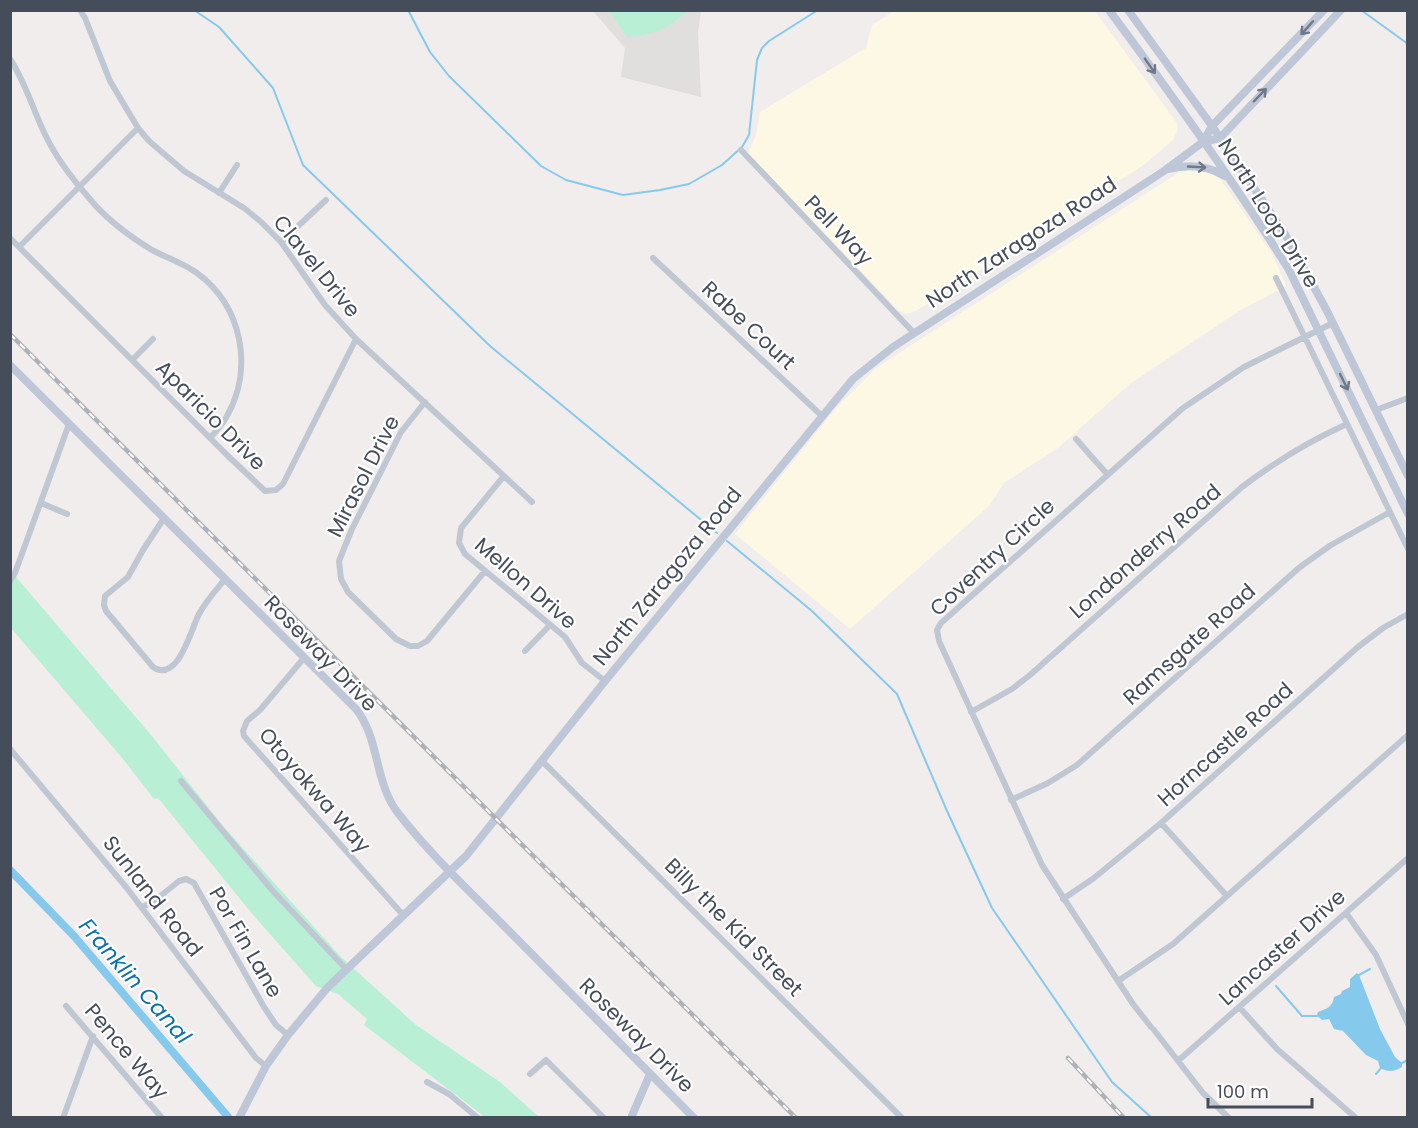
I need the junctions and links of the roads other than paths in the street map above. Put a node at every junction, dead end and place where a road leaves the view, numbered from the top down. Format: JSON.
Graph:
{"nodes":[{"id":1,"x":80,"y":10,"type":"edge"},
{"id":2,"x":1109,"y":10,"type":"edge"},
{"id":3,"x":1128,"y":10,"type":"edge"},
{"id":4,"x":1324,"y":10,"type":"edge"},
{"id":5,"x":1330,"y":10,"type":"edge"},
{"id":6,"x":1341,"y":10,"type":"edge"},
{"id":7,"x":1325,"y":26,"type":"junction"},
{"id":8,"x":10,"y":59,"type":"edge"},
{"id":9,"x":1212,"y":126,"type":"junction"},
{"id":10,"x":138,"y":128,"type":"junction"},
{"id":11,"x":1220,"y":138,"type":"junction"},
{"id":12,"x":1203,"y":142,"type":"junction"},
{"id":13,"x":741,"y":150,"type":"dead end"},
{"id":14,"x":237,"y":165,"type":"dead end"},
{"id":15,"x":1164,"y":171,"type":"junction"},
{"id":16,"x":1227,"y":178,"type":"junction"},
{"id":17,"x":80,"y":186,"type":"junction"},
{"id":18,"x":219,"y":193,"type":"junction"},
{"id":19,"x":326,"y":200,"type":"dead end"},
{"id":20,"x":10,"y":238,"type":"edge"},
{"id":21,"x":281,"y":242,"type":"junction"},
{"id":22,"x":19,"y":247,"type":"junction"},
{"id":23,"x":653,"y":258,"type":"dead end"},
{"id":24,"x":1276,"y":278,"type":"dead end"},
{"id":25,"x":1333,"y":322,"type":"junction"},
{"id":26,"x":1318,"y":330,"type":"junction"},
{"id":27,"x":914,"y":333,"type":"junction"},
{"id":28,"x":1304,"y":336,"type":"junction"},
{"id":29,"x":153,"y":339,"type":"dead end"},
{"id":30,"x":356,"y":339,"type":"junction"},
{"id":31,"x":132,"y":360,"type":"junction"},
{"id":32,"x":10,"y":365,"type":"edge"},
{"id":33,"x":1407,"y":398,"type":"edge"},
{"id":34,"x":425,"y":402,"type":"junction"},
{"id":35,"x":1376,"y":410,"type":"junction"},
{"id":36,"x":822,"y":416,"type":"junction"},
{"id":37,"x":69,"y":424,"type":"junction"},
{"id":38,"x":1347,"y":424,"type":"junction"},
{"id":39,"x":210,"y":438,"type":"junction"},
{"id":40,"x":1076,"y":439,"type":"dead end"},
{"id":41,"x":1107,"y":474,"type":"junction"},
{"id":42,"x":504,"y":476,"type":"junction"},
{"id":43,"x":1407,"y":476,"type":"edge"},
{"id":44,"x":532,"y":502,"type":"dead end"},
{"id":45,"x":41,"y":503,"type":"junction"},
{"id":46,"x":1390,"y":512,"type":"junction"},
{"id":47,"x":67,"y":514,"type":"dead end"},
{"id":48,"x":1407,"y":514,"type":"edge"},
{"id":49,"x":164,"y":518,"type":"junction"},
{"id":50,"x":1407,"y":549,"type":"edge"},
{"id":51,"x":484,"y":571,"type":"junction"},
{"id":52,"x":225,"y":579,"type":"junction"},
{"id":53,"x":10,"y":581,"type":"edge"},
{"id":54,"x":1407,"y":614,"type":"edge"},
{"id":55,"x":550,"y":625,"type":"junction"},
{"id":56,"x":525,"y":651,"type":"dead end"},
{"id":57,"x":304,"y":658,"type":"junction"},
{"id":58,"x":604,"y":681,"type":"junction"},
{"id":59,"x":971,"y":712,"type":"junction"},
{"id":60,"x":1407,"y":735,"type":"edge"},
{"id":61,"x":10,"y":749,"type":"edge"},
{"id":62,"x":541,"y":760,"type":"junction"},
{"id":63,"x":181,"y":782,"type":"dead end"},
{"id":64,"x":1011,"y":800,"type":"junction"},
{"id":65,"x":1161,"y":823,"type":"junction"},
{"id":66,"x":1407,"y":859,"type":"edge"},
{"id":67,"x":450,"y":872,"type":"junction"},
{"id":68,"x":1227,"y":896,"type":"junction"},
{"id":69,"x":1063,"y":899,"type":"junction"},
{"id":70,"x":142,"y":907,"type":"junction"},
{"id":71,"x":1346,"y":913,"type":"junction"},
{"id":72,"x":403,"y":915,"type":"junction"},
{"id":73,"x":346,"y":969,"type":"junction"},
{"id":74,"x":1118,"y":981,"type":"junction"},
{"id":75,"x":66,"y":1006,"type":"dead end"},
{"id":76,"x":1240,"y":1008,"type":"junction"},
{"id":77,"x":1407,"y":1024,"type":"edge"},
{"id":78,"x":288,"y":1035,"type":"junction"},
{"id":79,"x":93,"y":1036,"type":"junction"},
{"id":80,"x":1179,"y":1060,"type":"junction"},
{"id":81,"x":266,"y":1066,"type":"junction"},
{"id":82,"x":530,"y":1074,"type":"dead end"},
{"id":83,"x":650,"y":1074,"type":"junction"},
{"id":84,"x":427,"y":1082,"type":"dead end"},
{"id":85,"x":154,"y":1114,"type":"edge"},
{"id":86,"x":63,"y":1118,"type":"edge"},
{"id":87,"x":162,"y":1118,"type":"edge"},
{"id":88,"x":239,"y":1118,"type":"edge"},
{"id":89,"x":478,"y":1118,"type":"edge"},
{"id":90,"x":604,"y":1118,"type":"edge"},
{"id":91,"x":631,"y":1118,"type":"edge"},
{"id":92,"x":694,"y":1118,"type":"edge"},
{"id":93,"x":902,"y":1118,"type":"edge"},
{"id":94,"x":1229,"y":1118,"type":"edge"},
{"id":95,"x":1356,"y":1118,"type":"edge"}],
"edges":[{"from":1,"to":10,"type":"street","name":"Clavel Drive"},
{"from":2,"to":12,"type":"main road","name":"North Loop Drive","one_way":true},
{"from":3,"to":9,"type":"main road","name":"North Loop Drive"},
{"from":4,"to":9,"type":"main road","name":"North Zaragoza Road","one_way":true},
{"from":5,"to":7,"type":"main road"},
{"from":6,"to":7,"type":"main road"},
{"from":11,"to":7,"type":"main road","one_way":true},
{"from":8,"to":17,"type":"street"},
{"from":9,"to":11,"type":"main road","name":"North Loop Drive"},
{"from":9,"to":12,"type":"main road","name":"North Zaragoza Road"},
{"from":10,"to":17,"type":"street"},
{"from":10,"to":18,"type":"street","name":"Clavel Drive"},
{"from":11,"to":12,"type":"main road","name":"North Zaragoza Road"},
{"from":11,"to":25,"type":"main road","name":"North Loop Drive"},
{"from":12,"to":15,"type":"main road","name":"North Zaragoza Road"},
{"from":12,"to":16,"type":"main road","name":"North Loop Drive"},
{"from":13,"to":27,"type":"street","name":"Pell Way"},
{"from":14,"to":18,"type":"street"},
{"from":15,"to":16,"type":"main road","one_way":true},
{"from":15,"to":27,"type":"main road","name":"North Zaragoza Road"},
{"from":16,"to":26,"type":"main road","name":"North Loop Drive"},
{"from":17,"to":22,"type":"street"},
{"from":17,"to":39,"type":"street"},
{"from":18,"to":21,"type":"street","name":"Clavel Drive"},
{"from":19,"to":21,"type":"street"},
{"from":20,"to":22,"type":"street","name":"Aparicio Drive"},
{"from":21,"to":30,"type":"street","name":"Clavel Drive"},
{"from":22,"to":31,"type":"street","name":"Aparicio Drive"},
{"from":23,"to":36,"type":"street","name":"Rabe Court"},
{"from":24,"to":28,"type":"street"},
{"from":25,"to":26,"type":"street","name":"Coventry Circle"},
{"from":25,"to":35,"type":"main road","name":"North Loop Drive"},
{"from":26,"to":28,"type":"street","name":"Coventry Circle"},
{"from":26,"to":48,"type":"main road","name":"North Loop Drive","one_way":true},
{"from":27,"to":36,"type":"main road","name":"North Zaragoza Road"},
{"from":28,"to":38,"type":"street"},
{"from":28,"to":41,"type":"street","name":"Coventry Circle"},
{"from":29,"to":31,"type":"street","name":"Aparicio Drive"},
{"from":30,"to":34,"type":"street","name":"Clavel Drive"},
{"from":30,"to":39,"type":"street","name":"Aparicio Drive"},
{"from":31,"to":39,"type":"street","name":"Aparicio Drive"},
{"from":32,"to":37,"type":"main road","name":"Roseway Drive"},
{"from":33,"to":35,"type":"street"},
{"from":34,"to":42,"type":"street","name":"Clavel Drive"},
{"from":34,"to":51,"type":"street","name":"Mirasol Drive"},
{"from":35,"to":43,"type":"main road","name":"North Loop Drive"},
{"from":36,"to":58,"type":"main road","name":"North Zaragoza Road"},
{"from":37,"to":45,"type":"street"},
{"from":37,"to":49,"type":"main road","name":"Roseway Drive"},
{"from":38,"to":46,"type":"street"},
{"from":38,"to":59,"type":"street","name":"Londonderry Road"},
{"from":40,"to":41,"type":"street"},
{"from":41,"to":59,"type":"street","name":"Coventry Circle"},
{"from":42,"to":44,"type":"street","name":"Clavel Drive"},
{"from":42,"to":51,"type":"street","name":"Mellon Drive"},
{"from":45,"to":47,"type":"street"},
{"from":45,"to":53,"type":"street"},
{"from":46,"to":50,"type":"street"},
{"from":46,"to":64,"type":"street","name":"Ramsgate Road"},
{"from":49,"to":52,"type":"main road","name":"Roseway Drive"},
{"from":49,"to":52,"type":"street"},
{"from":51,"to":55,"type":"street","name":"Mellon Drive"},
{"from":52,"to":57,"type":"main road","name":"Roseway Drive"},
{"from":54,"to":65,"type":"street","name":"Horncastle Road"},
{"from":55,"to":56,"type":"street"},
{"from":55,"to":58,"type":"street","name":"Mellon Drive"},
{"from":57,"to":67,"type":"main road","name":"Roseway Drive"},
{"from":57,"to":72,"type":"street","name":"Otoyokwa Way"},
{"from":58,"to":62,"type":"main road","name":"North Zaragoza Road"},
{"from":59,"to":64,"type":"street","name":"Coventry Circle"},
{"from":60,"to":68,"type":"street"},
{"from":61,"to":70,"type":"street","name":"Sunland Road"},
{"from":62,"to":67,"type":"main road","name":"North Zaragoza Road"},
{"from":62,"to":93,"type":"street","name":"Billy the Kid Street"},
{"from":63,"to":73,"type":"street"},
{"from":64,"to":69,"type":"street","name":"Coventry Circle"},
{"from":65,"to":68,"type":"street"},
{"from":65,"to":69,"type":"street","name":"Horncastle Road"},
{"from":66,"to":71,"type":"street","name":"Lancaster Drive"},
{"from":67,"to":72,"type":"main road","name":"North Zaragoza Road"},
{"from":67,"to":83,"type":"main road","name":"Roseway Drive"},
{"from":68,"to":74,"type":"street"},
{"from":69,"to":74,"type":"street","name":"Coventry Circle"},
{"from":70,"to":78,"type":"street","name":"Por Fin Lane"},
{"from":70,"to":81,"type":"street","name":"Sunland Road"},
{"from":71,"to":76,"type":"street","name":"Lancaster Drive"},
{"from":71,"to":77,"type":"street"},
{"from":72,"to":73,"type":"main road","name":"North Zaragoza Road"},
{"from":73,"to":78,"type":"main road","name":"North Zaragoza Road"},
{"from":74,"to":80,"type":"street","name":"Coventry Circle"},
{"from":75,"to":79,"type":"street","name":"Pence Way"},
{"from":76,"to":80,"type":"street","name":"Lancaster Drive"},
{"from":76,"to":95,"type":"street"},
{"from":78,"to":81,"type":"main road","name":"North Zaragoza Road"},
{"from":79,"to":85,"type":"street","name":"Pence Way"},
{"from":79,"to":86,"type":"street"},
{"from":80,"to":94,"type":"street","name":"Coventry Circle"},
{"from":81,"to":88,"type":"main road","name":"North Zaragoza Road"},
{"from":82,"to":90,"type":"street"},
{"from":83,"to":91,"type":"main road"},
{"from":83,"to":92,"type":"main road","name":"Roseway Drive"},
{"from":84,"to":89,"type":"street"},
{"from":85,"to":87,"type":"street","name":"Pence Way"}]}
